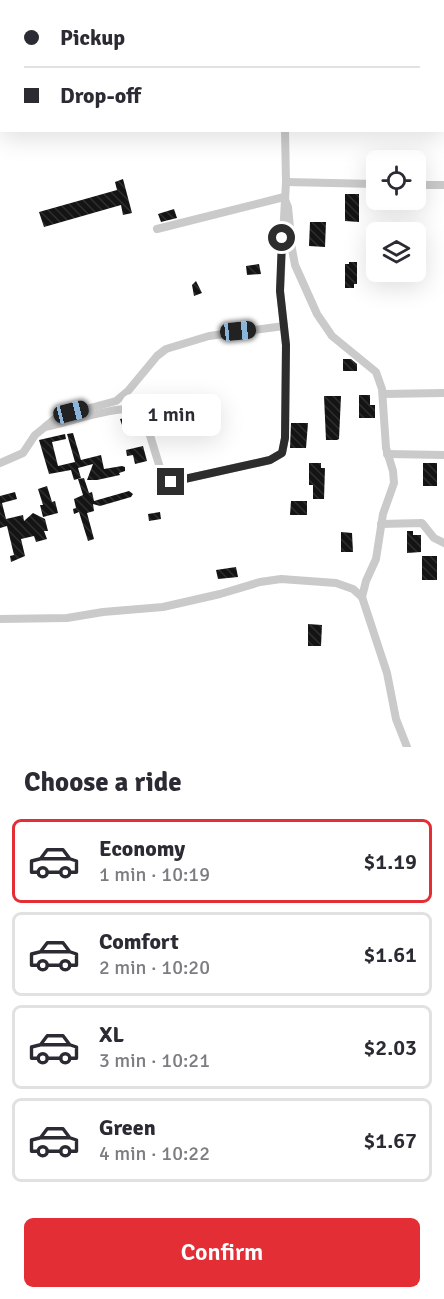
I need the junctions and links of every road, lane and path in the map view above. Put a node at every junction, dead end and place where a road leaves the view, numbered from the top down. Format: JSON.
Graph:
{"nodes":[{"id":1,"x":285,"y":132,"type":"edge"},
{"id":2,"x":286,"y":182,"type":"junction"},
{"id":3,"x":366,"y":184,"type":"edge"},
{"id":4,"x":426,"y":185,"type":"edge"},
{"id":5,"x":444,"y":185,"type":"edge"},
{"id":6,"x":284,"y":197,"type":"junction"},
{"id":7,"x":157,"y":229,"type":"dead end"},
{"id":8,"x":284,"y":326,"type":"junction"},
{"id":9,"x":444,"y":393,"type":"edge"},
{"id":10,"x":383,"y":394,"type":"junction"},
{"id":11,"x":45,"y":428,"type":"junction"},
{"id":12,"x":387,"y":454,"type":"junction"},
{"id":13,"x":444,"y":455,"type":"edge"},
{"id":14,"x":0,"y":463,"type":"edge"},
{"id":15,"x":381,"y":524,"type":"junction"},
{"id":16,"x":444,"y":543,"type":"edge"},
{"id":17,"x":362,"y":597,"type":"junction"},
{"id":18,"x":0,"y":619,"type":"edge"},
{"id":19,"x":407,"y":747,"type":"edge"}],
"edges":[{"from":1,"to":2,"type":"street"},
{"from":2,"to":3,"type":"street"},
{"from":2,"to":6,"type":"street"},
{"from":4,"to":5,"type":"street"},
{"from":6,"to":7,"type":"street"},
{"from":6,"to":8,"type":"street"},
{"from":6,"to":10,"type":"street"},
{"from":8,"to":11,"type":"street"},
{"from":8,"to":11,"type":"street"},
{"from":9,"to":10,"type":"street"},
{"from":10,"to":12,"type":"street"},
{"from":11,"to":14,"type":"street"},
{"from":12,"to":13,"type":"street"},
{"from":12,"to":15,"type":"street"},
{"from":15,"to":16,"type":"street"},
{"from":15,"to":17,"type":"street"},
{"from":17,"to":18,"type":"street"},
{"from":17,"to":19,"type":"street"}]}
